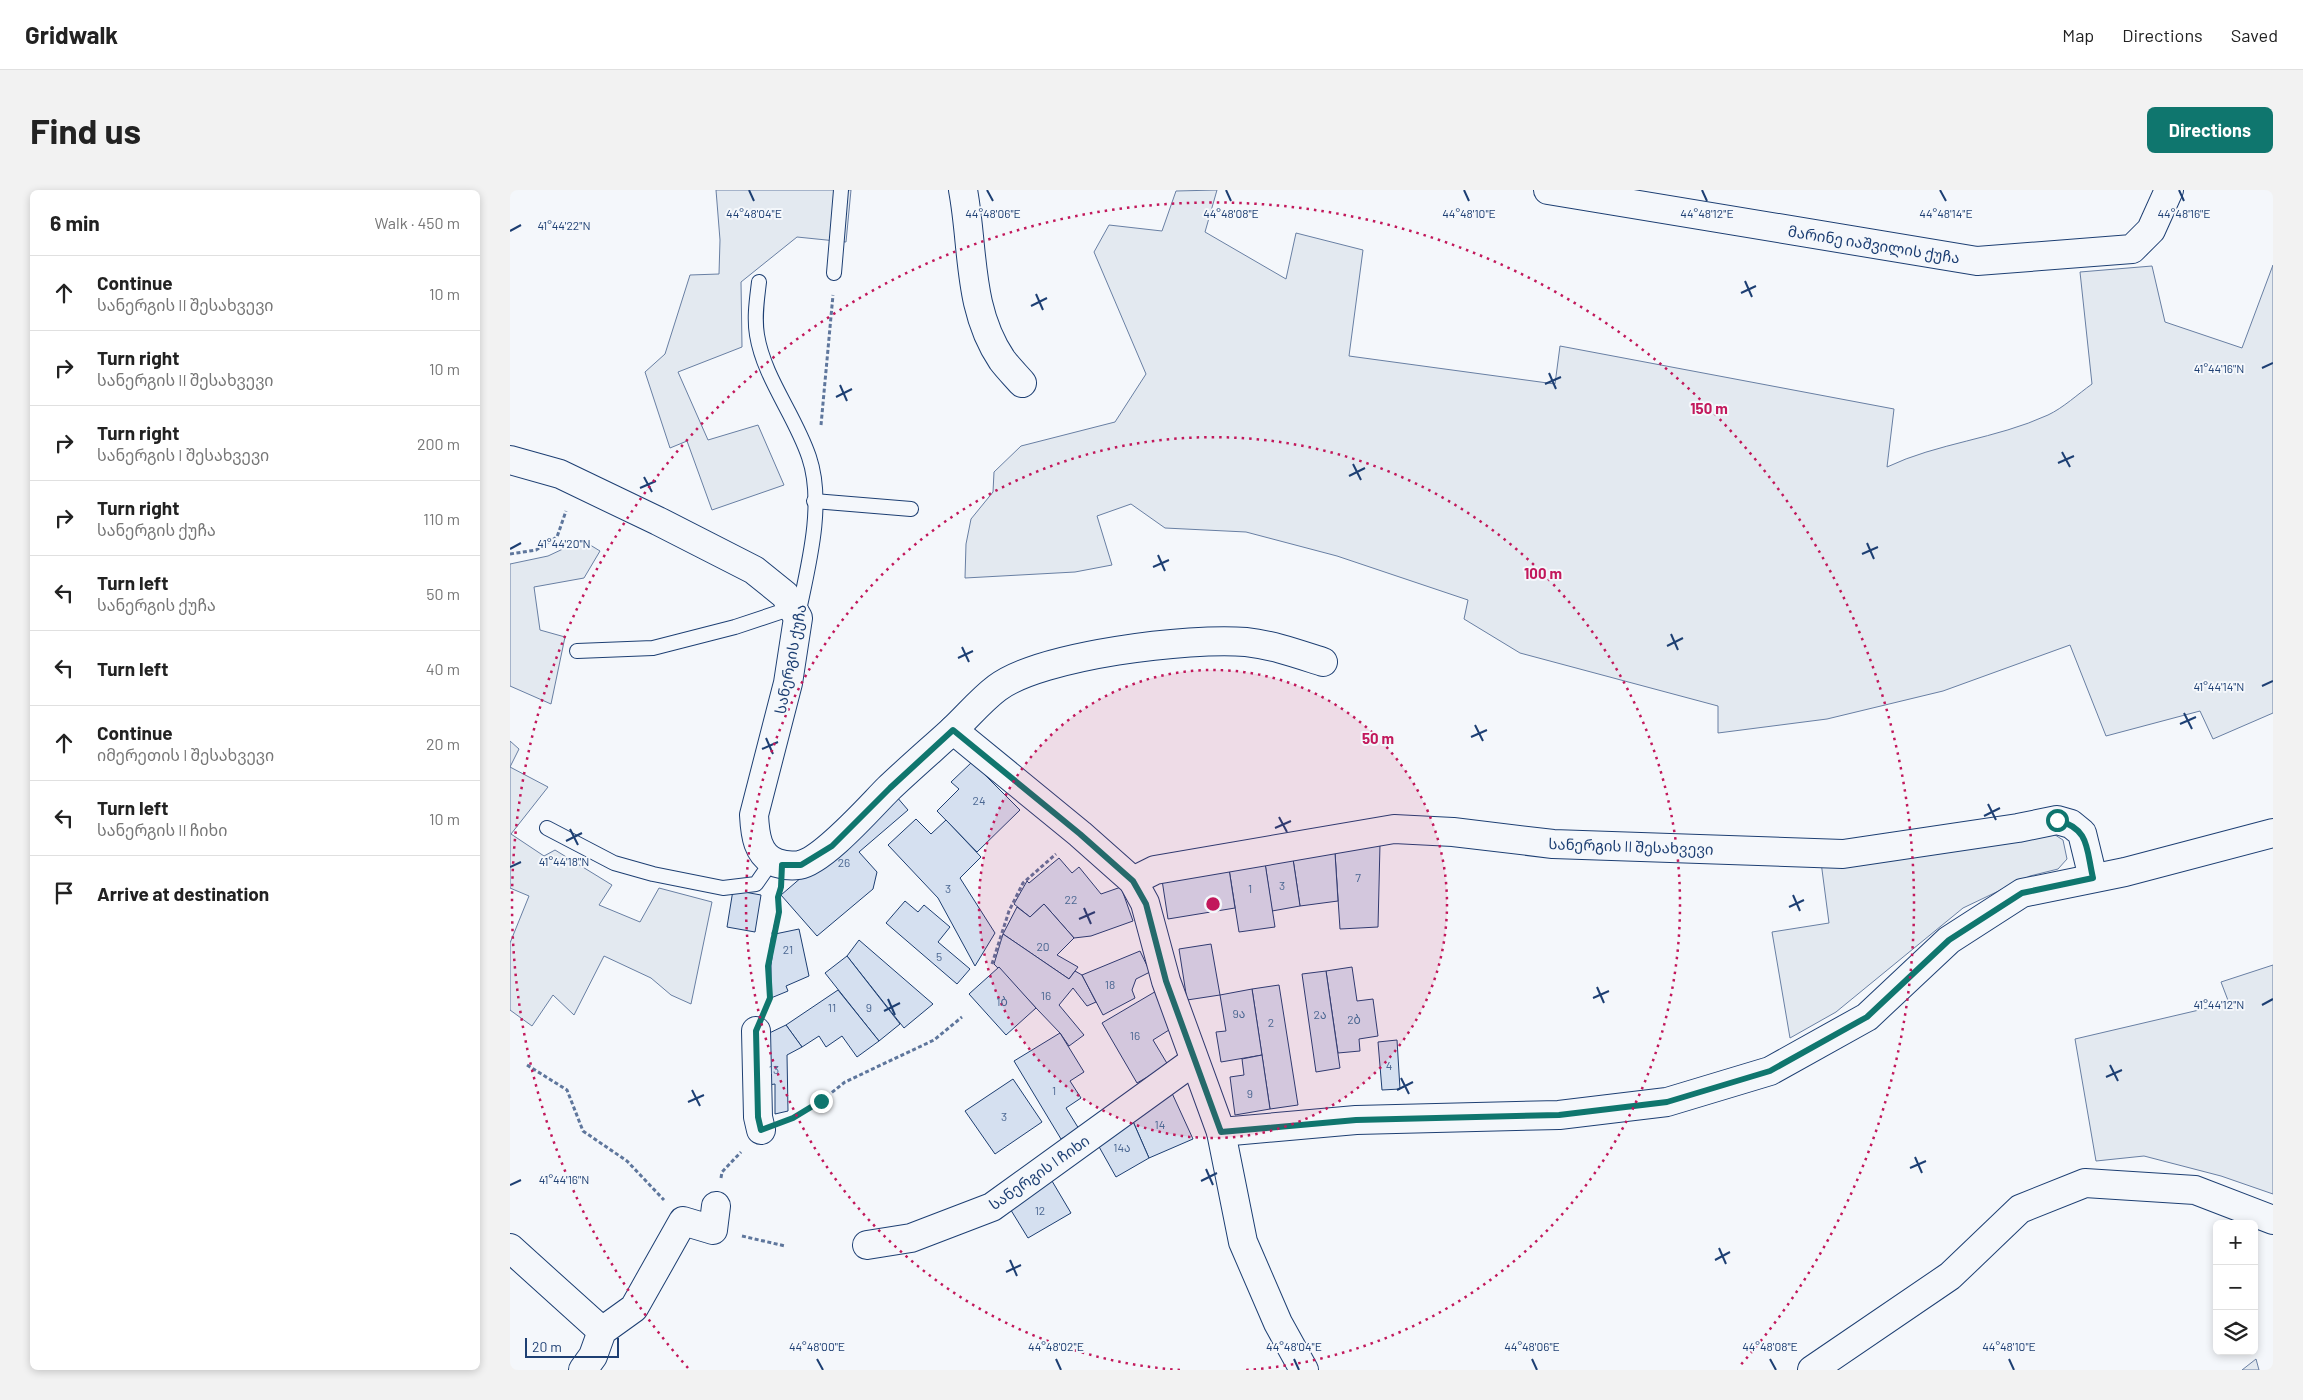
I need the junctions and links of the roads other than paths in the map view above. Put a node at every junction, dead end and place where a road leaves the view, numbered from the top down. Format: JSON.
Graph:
{"nodes":[{"id":1,"x":841,"y":190,"type":"edge"},
{"id":2,"x":963,"y":190,"type":"edge"},
{"id":3,"x":1548,"y":190,"type":"edge"},
{"id":4,"x":2169,"y":190,"type":"edge"},
{"id":5,"x":834,"y":273,"type":"road end"},
{"id":6,"x":760,"y":282,"type":"dead end"},
{"id":7,"x":1022,"y":383,"type":"dead end"},
{"id":8,"x":510,"y":460,"type":"edge"},
{"id":9,"x":814,"y":501,"type":"junction"},
{"id":10,"x":911,"y":509,"type":"dead end"},
{"id":11,"x":795,"y":613,"type":"junction"},
{"id":12,"x":577,"y":651,"type":"dead end"},
{"id":13,"x":1324,"y":662,"type":"dead end"},
{"id":14,"x":953,"y":730,"type":"junction"},
{"id":15,"x":548,"y":828,"type":"dead end"},
{"id":16,"x":2273,"y":833,"type":"edge"},
{"id":17,"x":777,"y":863,"type":"junction"},
{"id":18,"x":2093,"y":878,"type":"junction"},
{"id":19,"x":1133,"y":881,"type":"junction"},
{"id":20,"x":756,"y":1031,"type":"road end"},
{"id":21,"x":1194,"y":1061,"type":"junction"},
{"id":22,"x":761,"y":1130,"type":"road end"},
{"id":23,"x":1221,"y":1132,"type":"junction"},
{"id":24,"x":715,"y":1218,"type":"road end"},
{"id":25,"x":2273,"y":1220,"type":"edge"},
{"id":26,"x":867,"y":1245,"type":"dead end"},
{"id":27,"x":510,"y":1248,"type":"edge"},
{"id":28,"x":602,"y":1331,"type":"junction"},
{"id":29,"x":583,"y":1370,"type":"edge"},
{"id":30,"x":1304,"y":1370,"type":"edge"},
{"id":31,"x":1812,"y":1370,"type":"edge"}],
"edges":[{"from":1,"to":5,"type":"lane"},
{"from":2,"to":7,"type":"street"},
{"from":3,"to":4,"type":"street","name":"მარინე იაშვილის ქუჩა"},
{"from":6,"to":9,"type":"lane","name":"სანერგის ქუჩა"},
{"from":8,"to":11,"type":"street"},
{"from":9,"to":10,"type":"lane"},
{"from":9,"to":11,"type":"lane","name":"სანერგის ქუჩა"},
{"from":11,"to":12,"type":"lane"},
{"from":11,"to":17,"type":"street","name":"სანერგის ქუჩა"},
{"from":13,"to":14,"type":"street"},
{"from":14,"to":17,"type":"street"},
{"from":14,"to":19,"type":"street"},
{"from":15,"to":17,"type":"lane"},
{"from":16,"to":18,"type":"street"},
{"from":18,"to":19,"type":"street","name":"სანერგის II შესახვევი"},
{"from":18,"to":23,"type":"street"},
{"from":19,"to":21,"type":"street"},
{"from":20,"to":22,"type":"street"},
{"from":21,"to":23,"type":"street"},
{"from":21,"to":26,"type":"street","name":"სანერგის I ჩიხი"},
{"from":23,"to":30,"type":"street"},
{"from":24,"to":28,"type":"street"},
{"from":25,"to":31,"type":"street"},
{"from":27,"to":28,"type":"street"},
{"from":28,"to":29,"type":"street"}]}
